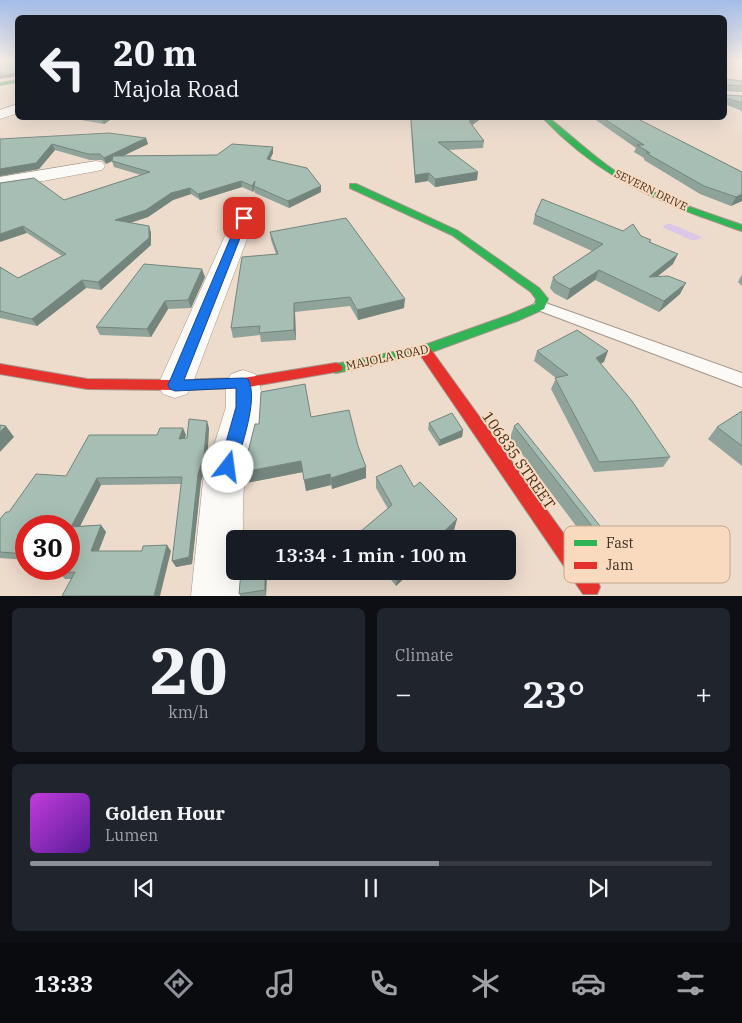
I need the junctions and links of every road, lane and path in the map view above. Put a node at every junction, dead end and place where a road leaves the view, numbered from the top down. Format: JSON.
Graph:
{"nodes":[{"id":1,"x":15,"y":109,"type":"edge"},
{"id":2,"x":0,"y":115,"type":"edge"},
{"id":3,"x":548,"y":120,"type":"edge"},
{"id":4,"x":96,"y":166,"type":"dead end"},
{"id":5,"x":0,"y":183,"type":"edge"},
{"id":6,"x":353,"y":186,"type":"dead end"},
{"id":7,"x":244,"y":218,"type":"dead end"},
{"id":8,"x":742,"y":228,"type":"edge"},
{"id":9,"x":540,"y":306,"type":"junction"},
{"id":10,"x":424,"y":350,"type":"junction"},
{"id":11,"x":0,"y":369,"type":"edge"},
{"id":12,"x":742,"y":380,"type":"edge"},
{"id":13,"x":243,"y":383,"type":"junction"},
{"id":14,"x":175,"y":385,"type":"junction"},
{"id":15,"x":564,"y":550,"type":"edge"},
{"id":16,"x":587,"y":583,"type":"edge"},
{"id":17,"x":590,"y":587,"type":"dead end"},
{"id":18,"x":216,"y":596,"type":"edge"}],
"edges":[{"from":1,"to":2,"type":"street"},
{"from":3,"to":8,"type":"street","name":"SEVERN DRIVE"},
{"from":4,"to":5,"type":"street"},
{"from":6,"to":9,"type":"street"},
{"from":7,"to":14,"type":"street"},
{"from":9,"to":10,"type":"street","name":"MAJOLA ROAD"},
{"from":9,"to":12,"type":"lane"},
{"from":10,"to":13,"type":"street","name":"MAJOLA ROAD"},
{"from":10,"to":15,"type":"street","name":"106835 STREET"},
{"from":11,"to":14,"type":"street","name":"MAJOLA ROAD"},
{"from":13,"to":14,"type":"street","name":"MAJOLA ROAD"},
{"from":13,"to":18,"type":"street"},
{"from":16,"to":17,"type":"street","name":"106835 STREET"}]}
